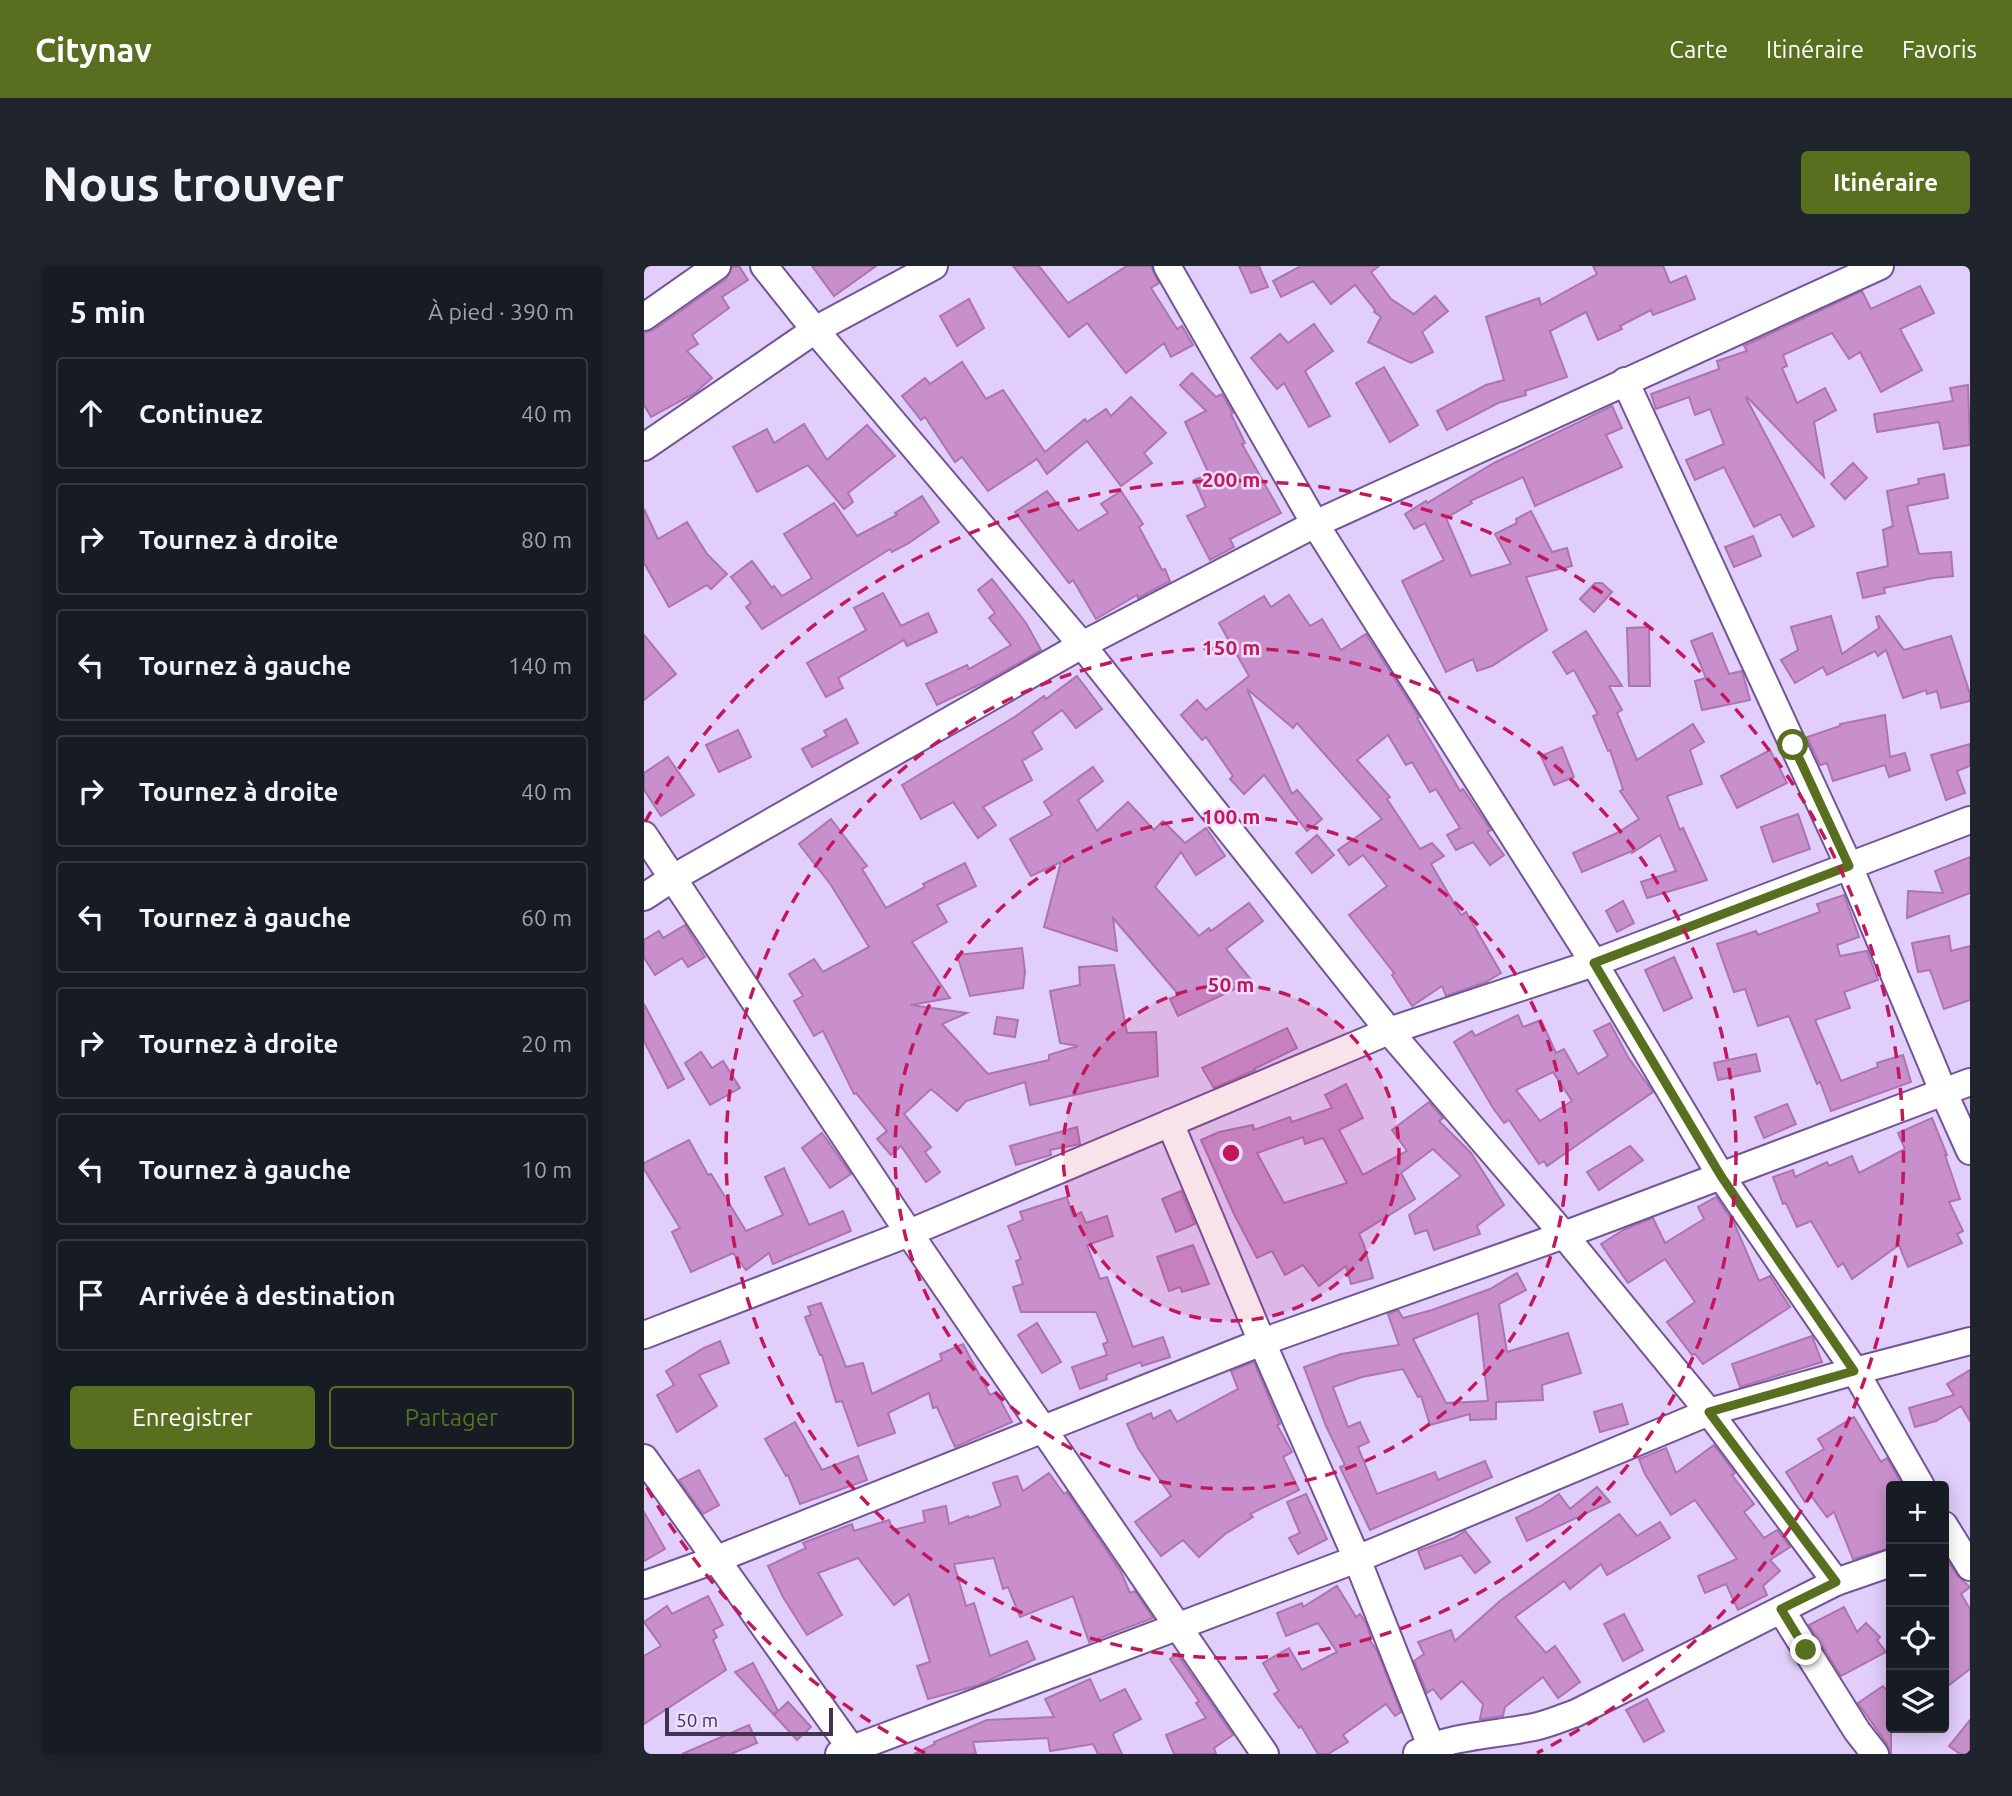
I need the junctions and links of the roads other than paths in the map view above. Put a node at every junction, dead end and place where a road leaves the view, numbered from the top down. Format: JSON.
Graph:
{"nodes":[{"id":1,"x":717,"y":266,"type":"edge"},
{"id":2,"x":764,"y":266,"type":"edge"},
{"id":3,"x":934,"y":266,"type":"edge"},
{"id":4,"x":1167,"y":266,"type":"edge"},
{"id":5,"x":1880,"y":266,"type":"edge"},
{"id":6,"x":644,"y":317,"type":"edge"},
{"id":7,"x":815,"y":330,"type":"junction"},
{"id":8,"x":1625,"y":381,"type":"junction"},
{"id":9,"x":644,"y":447,"type":"edge"},
{"id":10,"x":1315,"y":524,"type":"junction"},
{"id":11,"x":1083,"y":645,"type":"junction"},
{"id":12,"x":1970,"y":820,"type":"edge"},
{"id":13,"x":644,"y":835,"type":"edge"},
{"id":14,"x":1849,"y":866,"type":"junction"},
{"id":15,"x":673,"y":878,"type":"junction"},
{"id":16,"x":644,"y":897,"type":"edge"},
{"id":17,"x":1594,"y":963,"type":"junction"},
{"id":18,"x":1390,"y":1031,"type":"junction"},
{"id":19,"x":1970,"y":1082,"type":"edge"},
{"id":20,"x":1943,"y":1091,"type":"junction"},
{"id":21,"x":1170,"y":1123,"type":"junction"},
{"id":22,"x":1970,"y":1150,"type":"edge"},
{"id":23,"x":1721,"y":1176,"type":"junction"},
{"id":24,"x":909,"y":1233,"type":"junction"},
{"id":25,"x":1564,"y":1235,"type":"junction"},
{"id":26,"x":644,"y":1335,"type":"edge"},
{"id":27,"x":1970,"y":1341,"type":"edge"},
{"id":28,"x":1262,"y":1342,"type":"junction"},
{"id":29,"x":1854,"y":1371,"type":"junction"},
{"id":30,"x":1709,"y":1412,"type":"junction"},
{"id":31,"x":1045,"y":1429,"type":"junction"},
{"id":32,"x":644,"y":1458,"type":"edge"},
{"id":33,"x":1918,"y":1481,"type":"edge"},
{"id":34,"x":1953,"y":1536,"type":"edge"},
{"id":35,"x":717,"y":1559,"type":"junction"},
{"id":36,"x":1357,"y":1559,"type":"junction"},
{"id":37,"x":1886,"y":1565,"type":"edge"},
{"id":38,"x":1970,"y":1567,"type":"edge"},
{"id":39,"x":1836,"y":1582,"type":"junction"},
{"id":40,"x":644,"y":1584,"type":"edge"},
{"id":41,"x":1781,"y":1609,"type":"junction"},
{"id":42,"x":1179,"y":1626,"type":"junction"},
{"id":43,"x":1423,"y":1750,"type":"edge"},
{"id":44,"x":849,"y":1752,"type":"edge"},
{"id":45,"x":1265,"y":1754,"type":"edge"},
{"id":46,"x":1875,"y":1754,"type":"edge"}],
"edges":[{"from":1,"to":6,"type":"street"},
{"from":2,"to":7,"type":"street"},
{"from":3,"to":7,"type":"street"},
{"from":4,"to":10,"type":"street"},
{"from":5,"to":8,"type":"street"},
{"from":7,"to":9,"type":"street"},
{"from":7,"to":11,"type":"street"},
{"from":8,"to":10,"type":"street"},
{"from":8,"to":14,"type":"street"},
{"from":10,"to":11,"type":"street"},
{"from":10,"to":17,"type":"street"},
{"from":11,"to":15,"type":"street"},
{"from":11,"to":18,"type":"street"},
{"from":12,"to":14,"type":"street"},
{"from":13,"to":15,"type":"street"},
{"from":14,"to":17,"type":"street"},
{"from":14,"to":20,"type":"street"},
{"from":15,"to":16,"type":"street"},
{"from":15,"to":24,"type":"street"},
{"from":17,"to":18,"type":"street"},
{"from":17,"to":23,"type":"street"},
{"from":18,"to":21,"type":"street"},
{"from":18,"to":25,"type":"street"},
{"from":19,"to":20,"type":"street"},
{"from":20,"to":22,"type":"street"},
{"from":20,"to":23,"type":"street"},
{"from":21,"to":24,"type":"street"},
{"from":21,"to":28,"type":"street"},
{"from":23,"to":25,"type":"street"},
{"from":23,"to":29,"type":"street"},
{"from":24,"to":26,"type":"street"},
{"from":24,"to":31,"type":"street"},
{"from":25,"to":28,"type":"street"},
{"from":25,"to":30,"type":"street"},
{"from":27,"to":29,"type":"street"},
{"from":28,"to":31,"type":"street"},
{"from":28,"to":36,"type":"street"},
{"from":29,"to":30,"type":"street"},
{"from":29,"to":33,"type":"street"},
{"from":30,"to":36,"type":"street"},
{"from":30,"to":39,"type":"street"},
{"from":31,"to":35,"type":"street"},
{"from":31,"to":42,"type":"street"},
{"from":32,"to":35,"type":"street"},
{"from":34,"to":38,"type":"street"},
{"from":35,"to":40,"type":"street"},
{"from":35,"to":44,"type":"street"},
{"from":36,"to":42,"type":"street"},
{"from":36,"to":43,"type":"street"},
{"from":37,"to":39,"type":"street"},
{"from":39,"to":41,"type":"street"},
{"from":41,"to":43,"type":"street"},
{"from":41,"to":46,"type":"street"},
{"from":42,"to":44,"type":"street"},
{"from":42,"to":45,"type":"street"}]}
